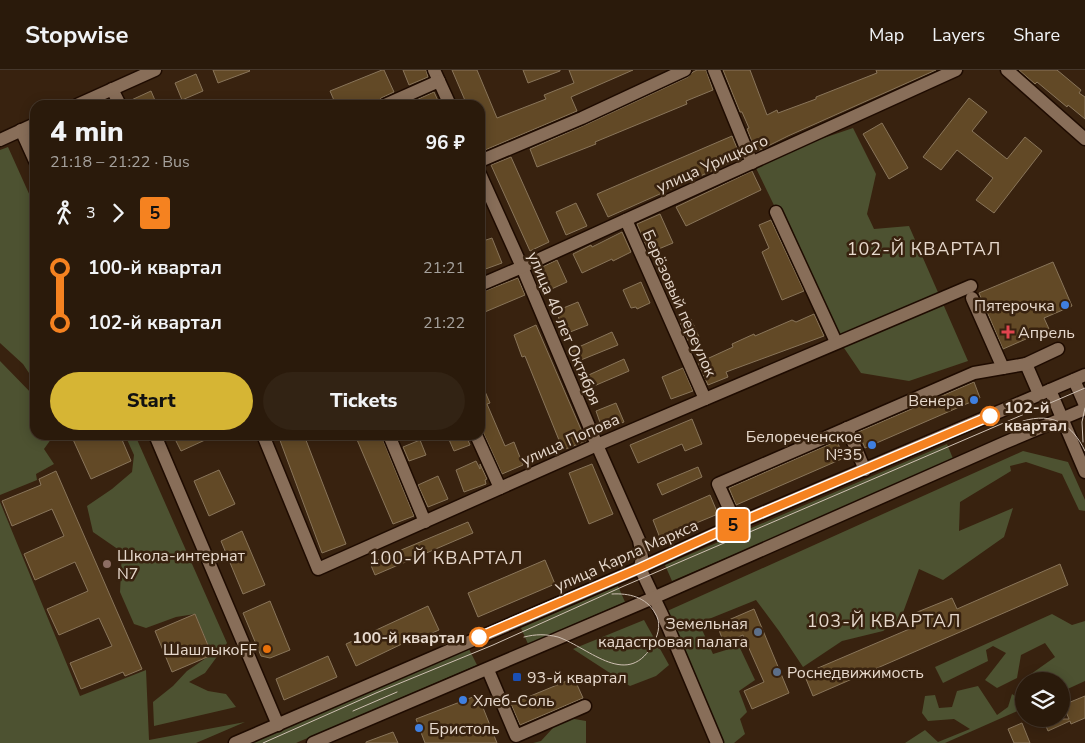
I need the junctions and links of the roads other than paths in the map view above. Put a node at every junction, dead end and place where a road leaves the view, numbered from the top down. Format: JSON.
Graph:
{"nodes":[{"id":1,"x":155,"y":70,"type":"edge"},
{"id":2,"x":685,"y":70,"type":"edge"},
{"id":3,"x":714,"y":70,"type":"edge"},
{"id":4,"x":956,"y":70,"type":"edge"},
{"id":5,"x":1006,"y":70,"type":"edge"},
{"id":6,"x":437,"y":76,"type":"edge"},
{"id":7,"x":112,"y":89,"type":"junction"},
{"id":8,"x":88,"y":100,"type":"edge"},
{"id":9,"x":118,"y":100,"type":"edge"},
{"id":10,"x":394,"y":100,"type":"edge"},
{"id":11,"x":448,"y":100,"type":"edge"},
{"id":12,"x":30,"y":126,"type":"edge"},
{"id":13,"x":21,"y":130,"type":"junction"},
{"id":14,"x":1085,"y":139,"type":"edge"},
{"id":15,"x":0,"y":140,"type":"edge"},
{"id":16,"x":30,"y":150,"type":"edge"},
{"id":17,"x":485,"y":159,"type":"edge"},
{"id":18,"x":752,"y":163,"type":"junction"},
{"id":19,"x":485,"y":185,"type":"edge"},
{"id":20,"x":776,"y":212,"type":"dead end"},
{"id":21,"x":626,"y":220,"type":"junction"},
{"id":22,"x":522,"y":267,"type":"junction"},
{"id":23,"x":485,"y":283,"type":"edge"},
{"id":24,"x":836,"y":342,"type":"junction"},
{"id":25,"x":1058,"y":349,"type":"dead end"},
{"id":26,"x":1026,"y":364,"type":"junction"},
{"id":27,"x":1003,"y":368,"type":"junction"},
{"id":28,"x":1080,"y":377,"type":"edge"},
{"id":29,"x":1045,"y":392,"type":"junction"},
{"id":30,"x":704,"y":399,"type":"junction"},
{"id":31,"x":1085,"y":405,"type":"edge"},
{"id":32,"x":1085,"y":409,"type":"edge"},
{"id":33,"x":1061,"y":419,"type":"junction"},
{"id":34,"x":847,"y":428,"type":"junction"},
{"id":35,"x":157,"y":440,"type":"edge"},
{"id":36,"x":265,"y":440,"type":"edge"},
{"id":37,"x":391,"y":440,"type":"edge"},
{"id":38,"x":478,"y":440,"type":"edge"},
{"id":39,"x":597,"y":445,"type":"junction"},
{"id":40,"x":865,"y":470,"type":"junction"},
{"id":41,"x":1085,"y":472,"type":"edge"},
{"id":42,"x":500,"y":488,"type":"junction"},
{"id":43,"x":425,"y":522,"type":"junction"},
{"id":44,"x":736,"y":524,"type":"junction"},
{"id":45,"x":640,"y":568,"type":"junction"},
{"id":46,"x":653,"y":598,"type":"junction"},
{"id":47,"x":488,"y":670,"type":"junction"},
{"id":48,"x":585,"y":706,"type":"dead end"},
{"id":49,"x":278,"y":725,"type":"junction"},
{"id":50,"x":715,"y":742,"type":"edge"},
{"id":51,"x":235,"y":743,"type":"edge"},
{"id":52,"x":313,"y":743,"type":"edge"}],
"edges":[{"from":1,"to":7,"type":"street"},
{"from":2,"to":17,"type":"street"},
{"from":3,"to":18,"type":"street"},
{"from":4,"to":18,"type":"street","name":"улица Урицкого"},
{"from":5,"to":14,"type":"street"},
{"from":6,"to":10,"type":"street"},
{"from":6,"to":11,"type":"street"},
{"from":7,"to":8,"type":"street"},
{"from":7,"to":9,"type":"street"},
{"from":12,"to":13,"type":"street"},
{"from":13,"to":15,"type":"street"},
{"from":13,"to":16,"type":"street"},
{"from":18,"to":21,"type":"street","name":"улица Урицкого"},
{"from":19,"to":22,"type":"street","name":"улица 40 лет Октября"},
{"from":20,"to":24,"type":"street"},
{"from":21,"to":22,"type":"street","name":"улица Урицкого"},
{"from":21,"to":30,"type":"street","name":"Берёзовый переулок"},
{"from":22,"to":23,"type":"street","name":"улица Урицкого"},
{"from":22,"to":39,"type":"street","name":"улица 40 лет Октября"},
{"from":24,"to":27,"type":"street","name":"улица Попова"},
{"from":24,"to":30,"type":"street","name":"улица Попова"},
{"from":25,"to":26,"type":"street"},
{"from":26,"to":27,"type":"street"},
{"from":26,"to":29,"type":"street"},
{"from":27,"to":34,"type":"street"},
{"from":28,"to":29,"type":"street","name":"улица Карла Маркса"},
{"from":28,"to":31,"type":"street"},
{"from":29,"to":33,"type":"street"},
{"from":29,"to":40,"type":"street","name":"улица Карла Маркса"},
{"from":30,"to":39,"type":"street","name":"улица Попова"},
{"from":32,"to":33,"type":"street"},
{"from":33,"to":41,"type":"street"},
{"from":33,"to":46,"type":"street"},
{"from":34,"to":40,"type":"street"},
{"from":34,"to":44,"type":"street"},
{"from":35,"to":49,"type":"street"},
{"from":36,"to":43,"type":"street","name":"улица Попова"},
{"from":37,"to":43,"type":"street"},
{"from":38,"to":42,"type":"street"},
{"from":39,"to":42,"type":"street","name":"улица Попова"},
{"from":39,"to":45,"type":"street","name":"улица 40 лет Октября"},
{"from":40,"to":44,"type":"street","name":"улица Карла Маркса"},
{"from":42,"to":43,"type":"street","name":"улица Попова"},
{"from":44,"to":45,"type":"street","name":"улица Карла Маркса"},
{"from":45,"to":46,"type":"street","name":"улица 40 лет Октября"},
{"from":45,"to":49,"type":"street","name":"улица Карла Маркса"},
{"from":46,"to":47,"type":"street"},
{"from":46,"to":50,"type":"street","name":"улица 40 лет Октября"},
{"from":47,"to":48,"type":"street"},
{"from":47,"to":52,"type":"street"},
{"from":49,"to":51,"type":"street","name":"улица Карла Маркса"}]}
